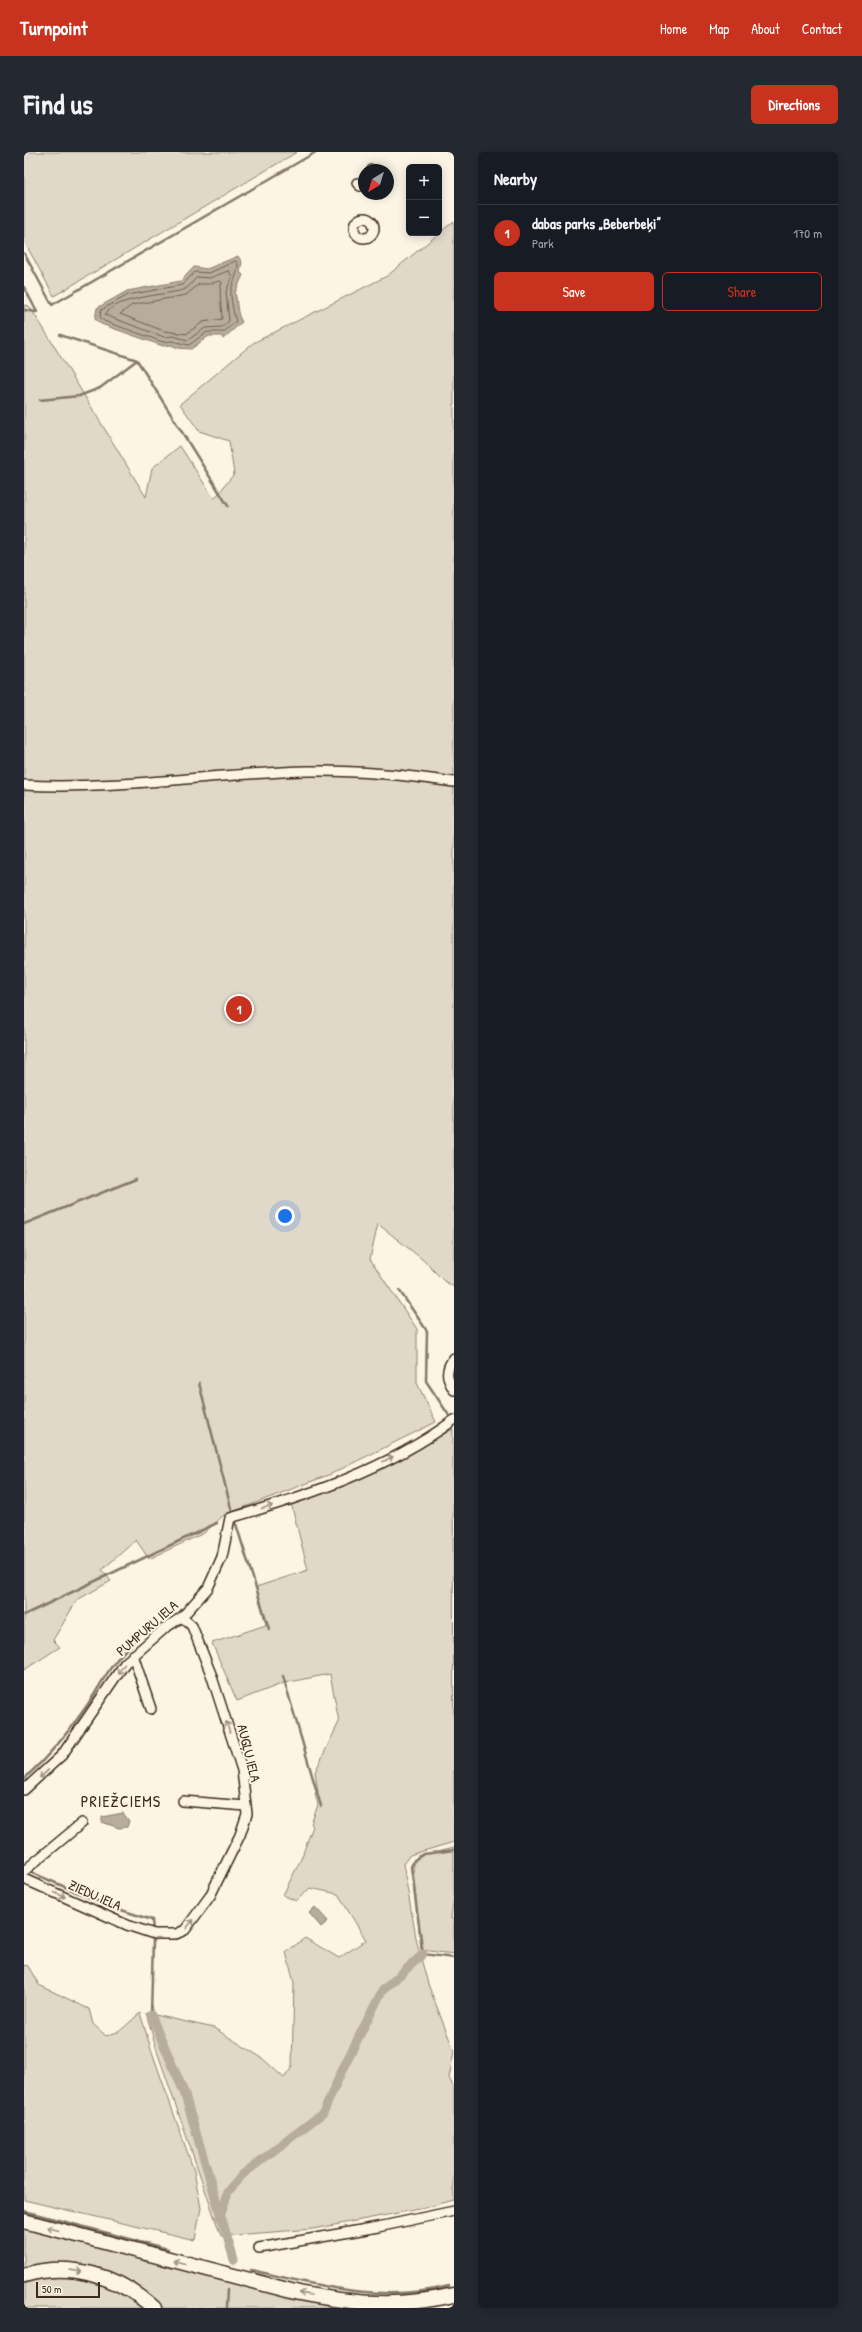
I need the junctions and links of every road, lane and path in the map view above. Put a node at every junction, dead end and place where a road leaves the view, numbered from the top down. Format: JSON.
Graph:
{"nodes":[{"id":1,"x":454,"y":782,"type":"edge"},
{"id":2,"x":24,"y":785,"type":"edge"},
{"id":3,"x":454,"y":1358,"type":"edge"},
{"id":4,"x":454,"y":1390,"type":"edge"},
{"id":5,"x":454,"y":1420,"type":"edge"},
{"id":6,"x":182,"y":1617,"type":"junction"},
{"id":7,"x":133,"y":1655,"type":"junction"},
{"id":8,"x":151,"y":1709,"type":"dead end"},
{"id":9,"x":24,"y":1790,"type":"edge"},
{"id":10,"x":183,"y":1801,"type":"dead end"},
{"id":11,"x":246,"y":1806,"type":"junction"},
{"id":12,"x":82,"y":1823,"type":"dead end"},
{"id":13,"x":24,"y":1871,"type":"edge"},
{"id":14,"x":24,"y":1879,"type":"edge"},
{"id":15,"x":154,"y":1934,"type":"joint"},
{"id":16,"x":454,"y":2211,"type":"edge"},
{"id":17,"x":24,"y":2221,"type":"edge"},
{"id":18,"x":259,"y":2248,"type":"dead end"},
{"id":19,"x":24,"y":2275,"type":"edge"},
{"id":20,"x":454,"y":2294,"type":"edge"},
{"id":21,"x":154,"y":2308,"type":"edge"}],
"edges":[{"from":1,"to":2,"type":"street"},
{"from":3,"to":4,"type":"street"},
{"from":6,"to":5,"type":"street","name":"PUMPURU IELA","one_way":true},
{"from":6,"to":7,"type":"street","name":"PUMPURU IELA"},
{"from":11,"to":6,"type":"street","name":"AUGĻU IELA","one_way":true},
{"from":7,"to":8,"type":"street"},
{"from":7,"to":9,"type":"street","name":"PUMPURU IELA","one_way":true},
{"from":10,"to":11,"type":"street"},
{"from":15,"to":11,"type":"street","name":"AUGĻU IELA","one_way":true},
{"from":12,"to":13,"type":"street"},
{"from":14,"to":15,"type":"street","name":"ZIEDU IELA","one_way":true},
{"from":16,"to":18,"type":"street"},
{"from":20,"to":17,"type":"highway","one_way":true},
{"from":19,"to":21,"type":"highway","one_way":true}]}
